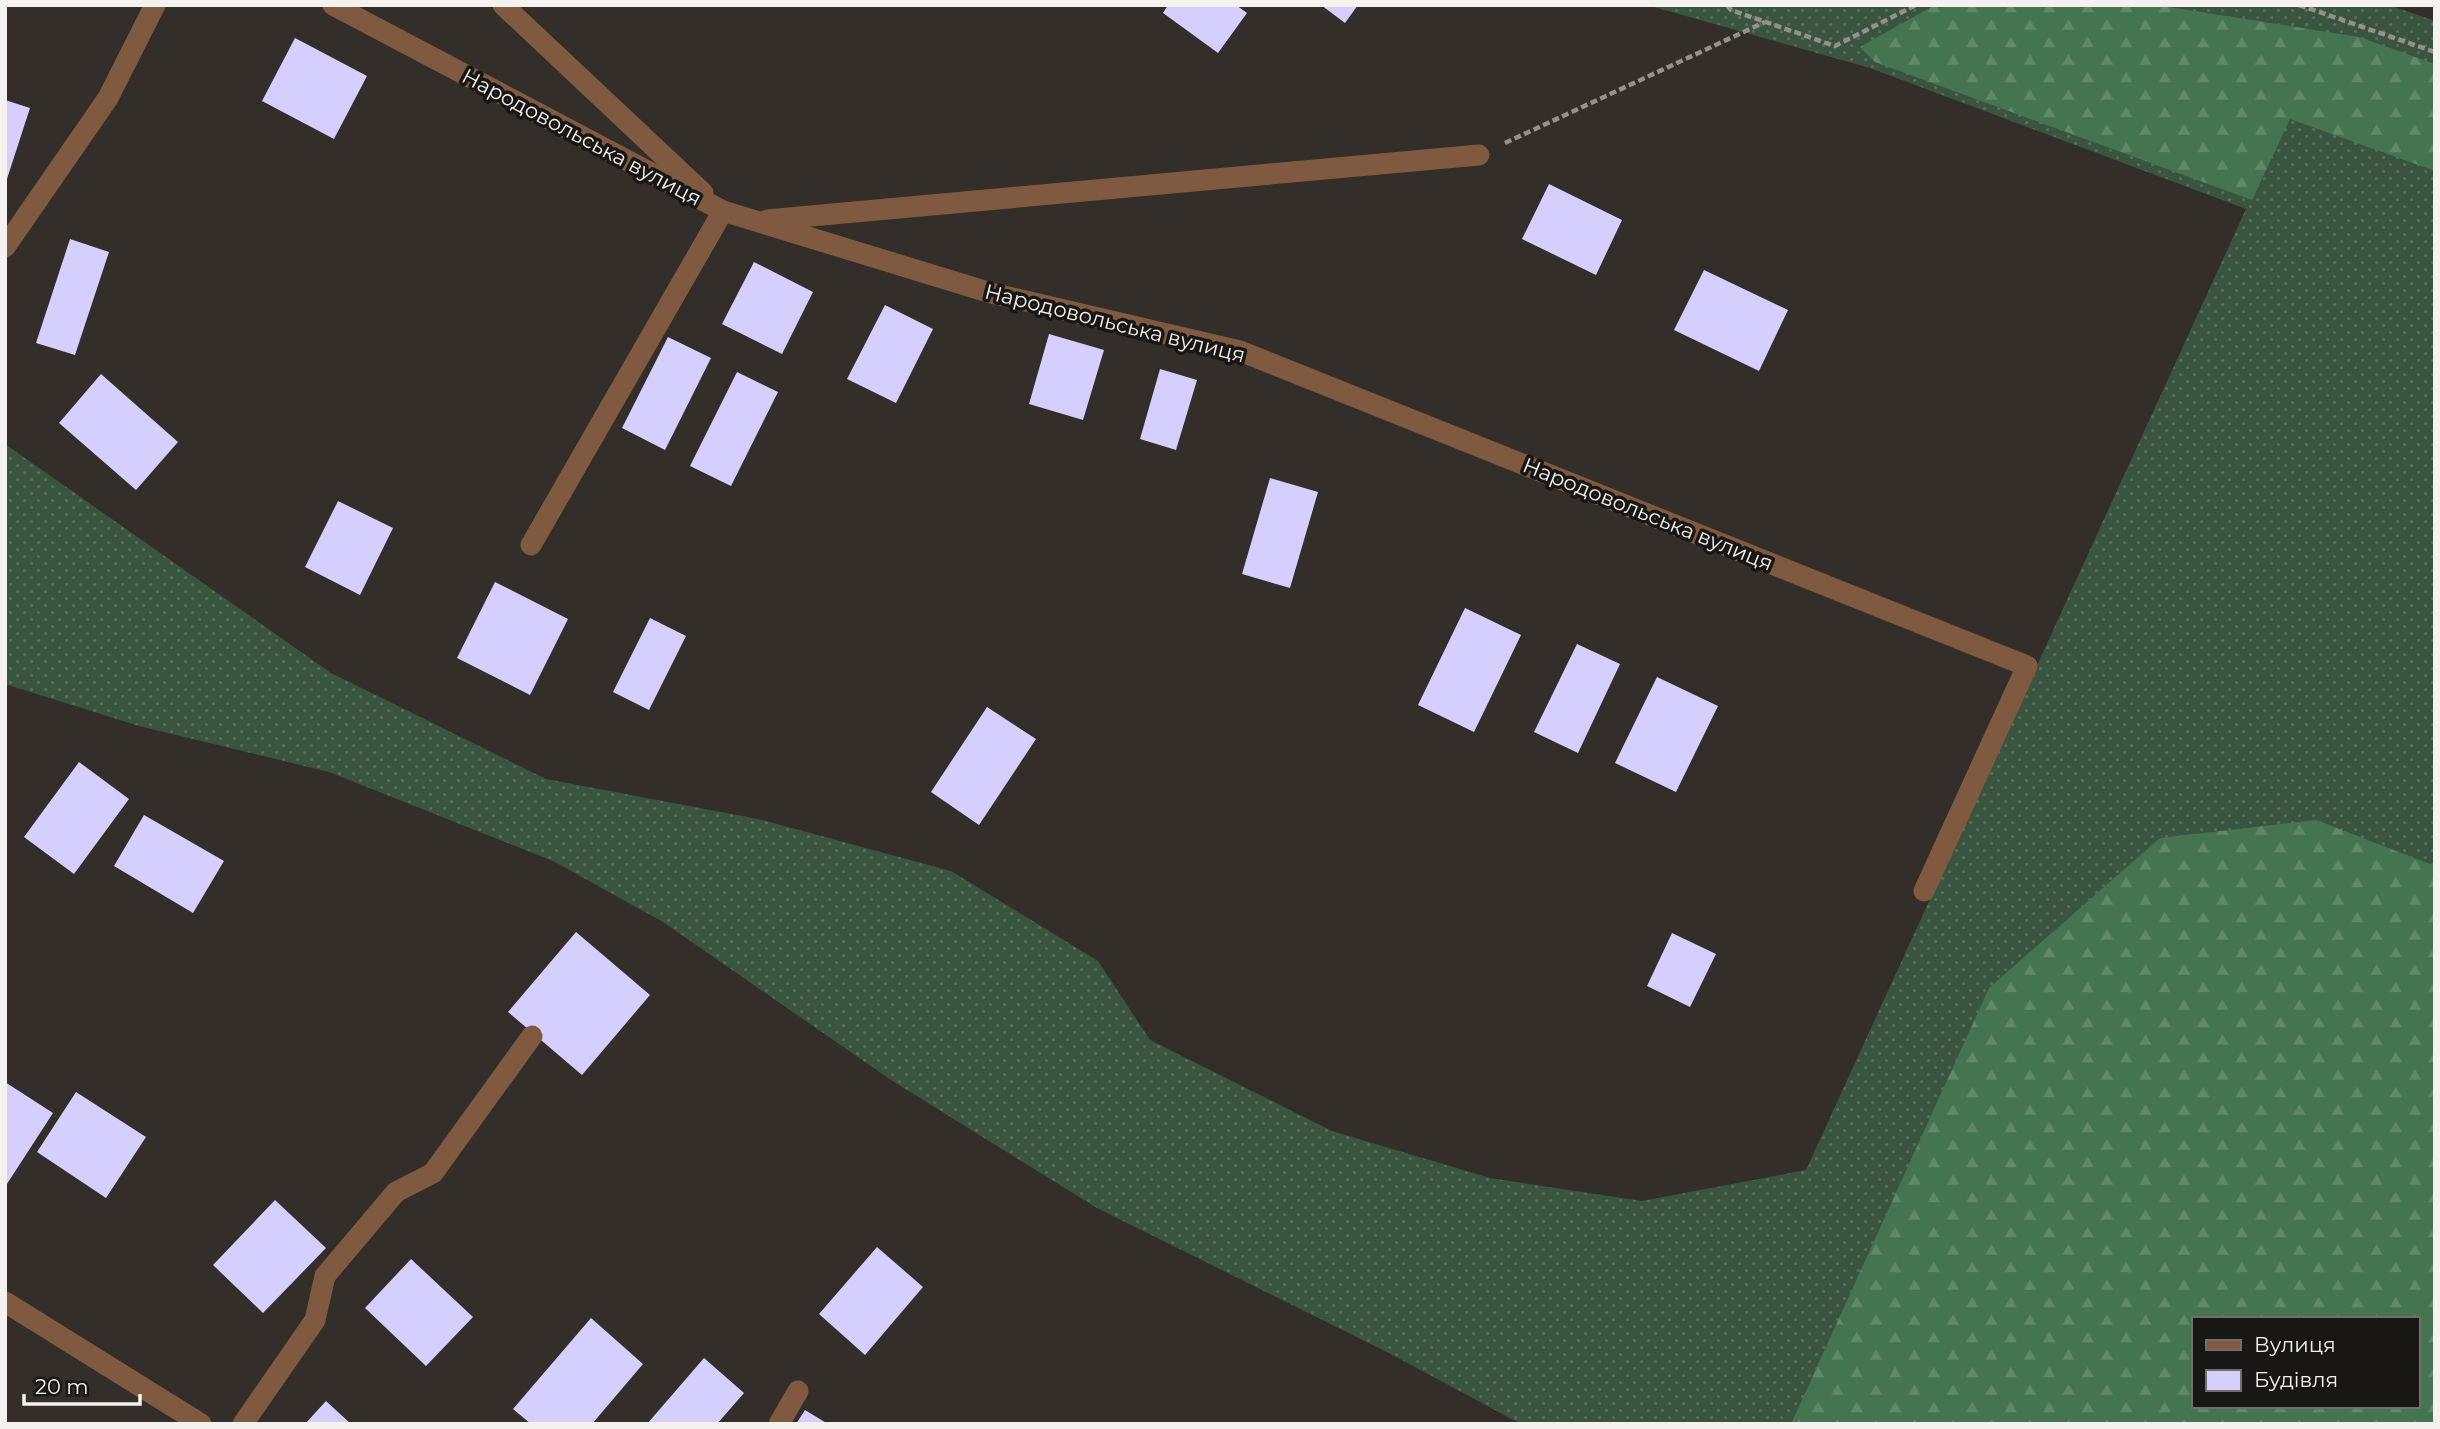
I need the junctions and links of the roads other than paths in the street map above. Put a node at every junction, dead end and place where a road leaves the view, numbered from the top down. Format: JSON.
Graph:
{"nodes":[{"id":1,"x":155,"y":5,"type":"edge"},
{"id":2,"x":333,"y":5,"type":"edge"},
{"id":3,"x":503,"y":5,"type":"edge"},
{"id":4,"x":1479,"y":155,"type":"road end"},
{"id":5,"x":723,"y":211,"type":"junction"},
{"id":6,"x":755,"y":221,"type":"junction"},
{"id":7,"x":5,"y":247,"type":"edge"},
{"id":8,"x":531,"y":545,"type":"dead end"},
{"id":9,"x":1924,"y":891,"type":"dead end"},
{"id":10,"x":533,"y":1037,"type":"dead end"},
{"id":11,"x":5,"y":1302,"type":"edge"},
{"id":12,"x":798,"y":1391,"type":"dead end"},
{"id":13,"x":201,"y":1424,"type":"edge"},
{"id":14,"x":243,"y":1424,"type":"edge"},
{"id":15,"x":779,"y":1424,"type":"edge"}],
"edges":[{"from":1,"to":7,"type":"street"},
{"from":2,"to":5,"type":"street","name":"Народовольська вулиця"},
{"from":3,"to":5,"type":"street"},
{"from":4,"to":6,"type":"street"},
{"from":5,"to":6,"type":"street","name":"Народовольська вулиця"},
{"from":5,"to":8,"type":"street"},
{"from":6,"to":9,"type":"street","name":"Народовольська вулиця"},
{"from":10,"to":14,"type":"street"},
{"from":11,"to":13,"type":"street"},
{"from":12,"to":15,"type":"street"}]}
